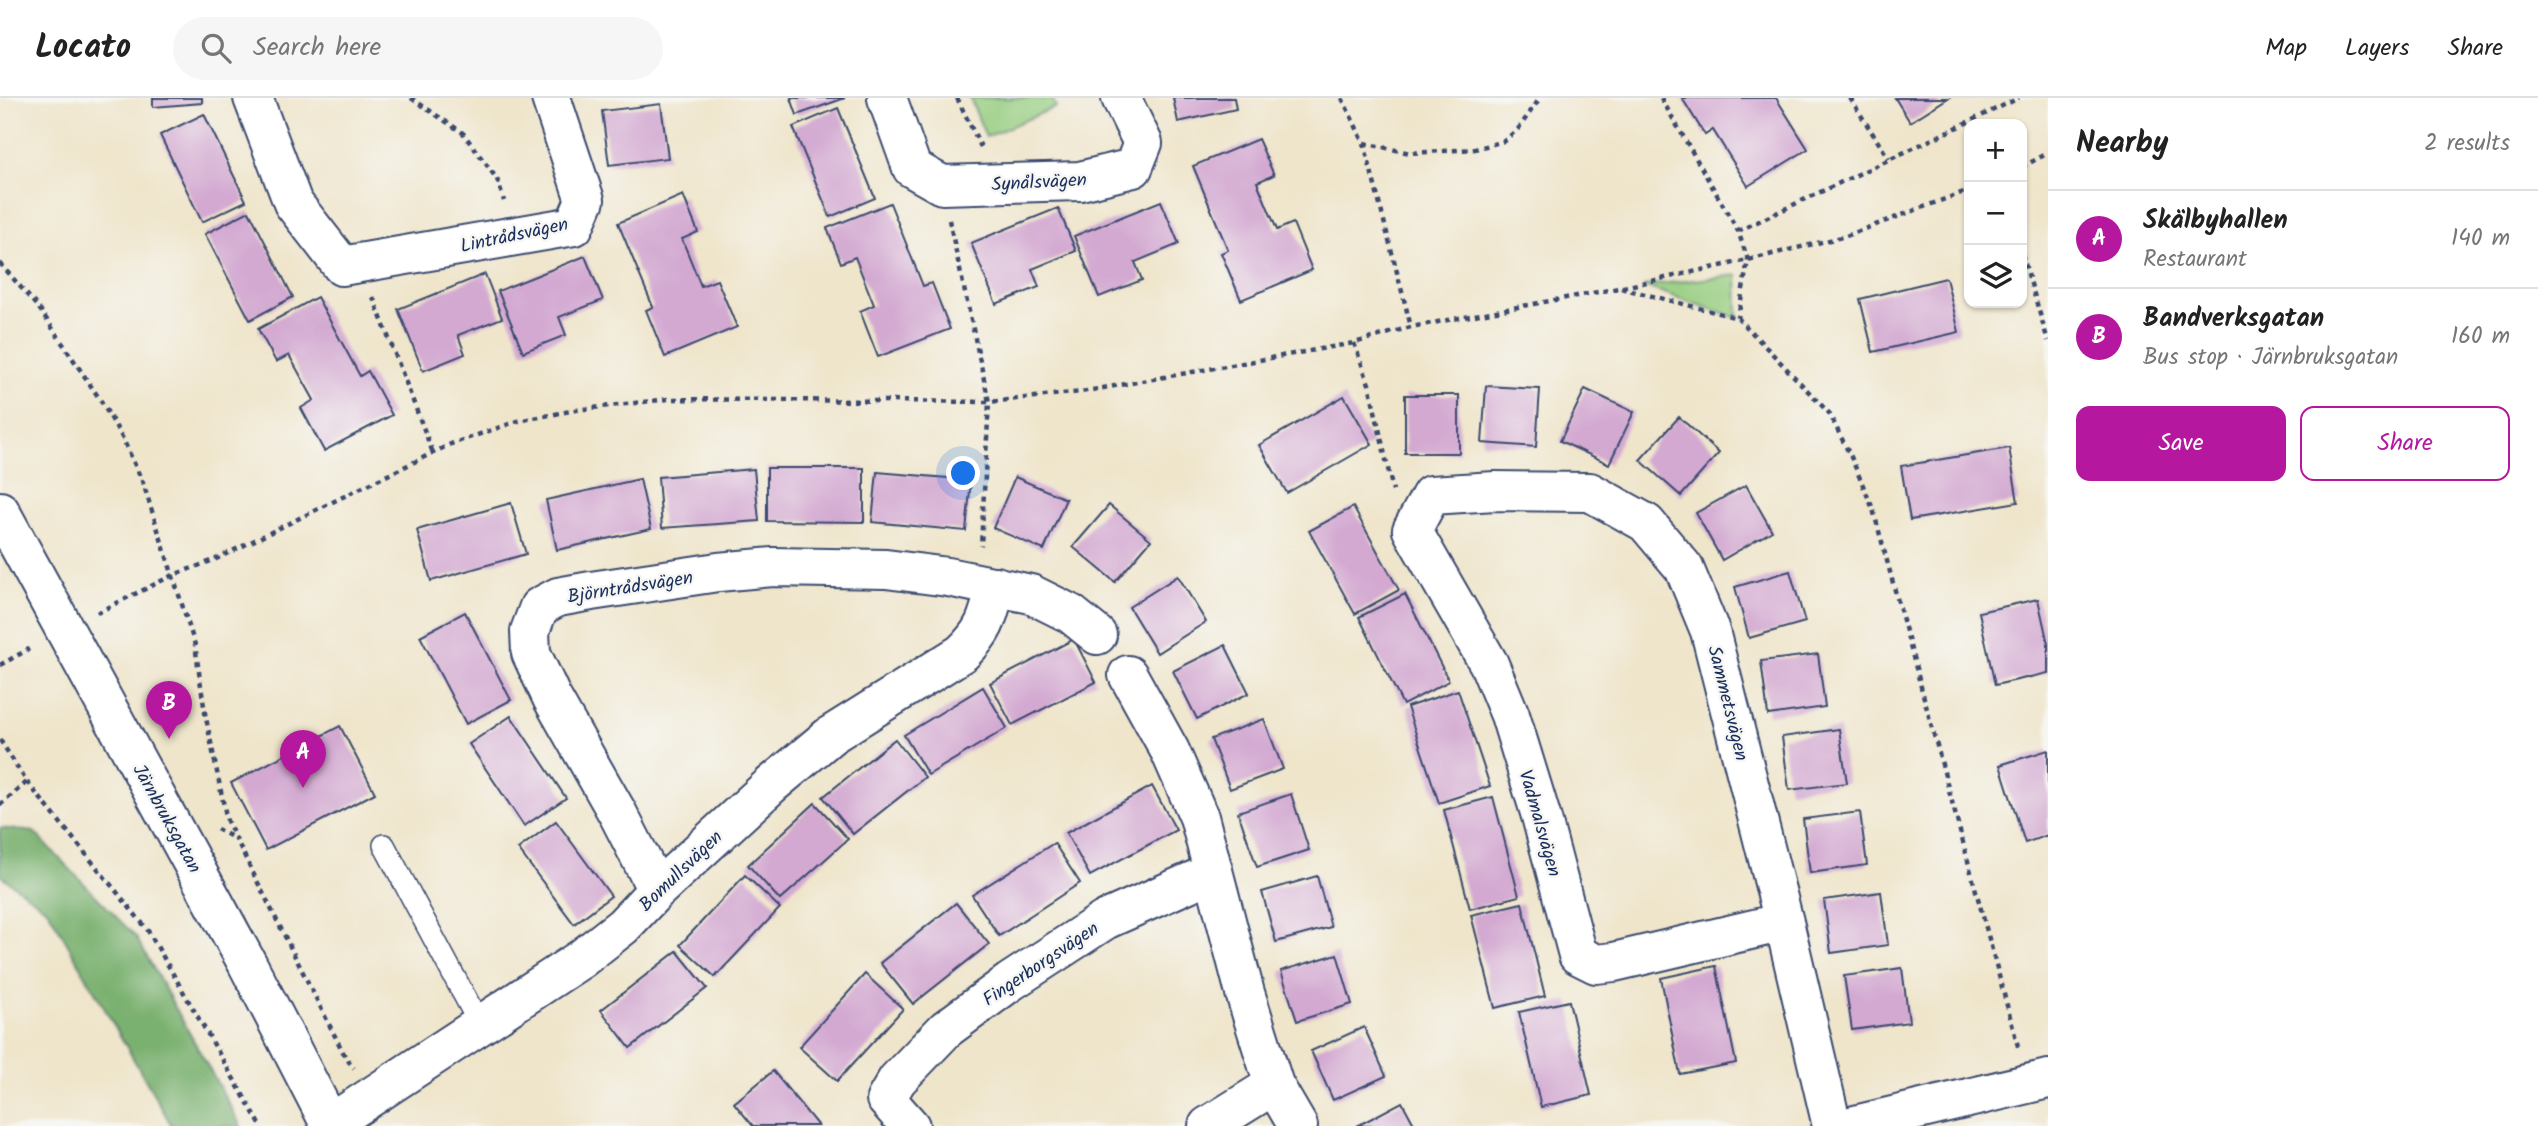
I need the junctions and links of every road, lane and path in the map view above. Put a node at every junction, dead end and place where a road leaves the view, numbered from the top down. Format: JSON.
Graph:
{"nodes":[{"id":1,"x":253,"y":98,"type":"edge"},
{"id":2,"x":411,"y":98,"type":"edge"},
{"id":3,"x":551,"y":98,"type":"edge"},
{"id":4,"x":887,"y":98,"type":"edge"},
{"id":5,"x":957,"y":98,"type":"edge"},
{"id":6,"x":1121,"y":98,"type":"edge"},
{"id":7,"x":1342,"y":98,"type":"edge"},
{"id":8,"x":1540,"y":98,"type":"edge"},
{"id":9,"x":1661,"y":98,"type":"edge"},
{"id":10,"x":1850,"y":98,"type":"edge"},
{"id":11,"x":2019,"y":98,"type":"edge"},
{"id":12,"x":1364,"y":143,"type":"junction"},
{"id":13,"x":2048,"y":153,"type":"edge"},
{"id":14,"x":1889,"y":159,"type":"junction"},
{"id":15,"x":2027,"y":164,"type":"edge"},
{"id":16,"x":927,"y":176,"type":"junction"},
{"id":17,"x":983,"y":184,"type":"junction"},
{"id":18,"x":1964,"y":192,"type":"edge"},
{"id":19,"x":1738,"y":231,"type":"junction"},
{"id":20,"x":511,"y":236,"type":"junction"},
{"id":21,"x":345,"y":257,"type":"junction"},
{"id":22,"x":1748,"y":260,"type":"junction"},
{"id":23,"x":0,"y":262,"type":"edge"},
{"id":24,"x":2027,"y":271,"type":"edge"},
{"id":25,"x":1619,"y":288,"type":"junction"},
{"id":26,"x":1738,"y":318,"type":"junction"},
{"id":27,"x":1411,"y":327,"type":"junction"},
{"id":28,"x":2048,"y":341,"type":"edge"},
{"id":29,"x":1354,"y":343,"type":"junction"},
{"id":30,"x":989,"y":402,"type":"junction"},
{"id":31,"x":433,"y":453,"type":"junction"},
{"id":32,"x":0,"y":511,"type":"edge"},
{"id":33,"x":1419,"y":517,"type":"junction"},
{"id":34,"x":172,"y":576,"type":"junction"},
{"id":35,"x":988,"y":585,"type":"junction"},
{"id":36,"x":86,"y":619,"type":"dead end"},
{"id":37,"x":1097,"y":635,"type":"dead end"},
{"id":38,"x":29,"y":649,"type":"dead end"},
{"id":39,"x":0,"y":665,"type":"edge"},
{"id":40,"x":1128,"y":675,"type":"dead end"},
{"id":41,"x":0,"y":740,"type":"edge"},
{"id":42,"x":27,"y":782,"type":"junction"},
{"id":43,"x":0,"y":805,"type":"edge"},
{"id":44,"x":384,"y":845,"type":"dead end"},
{"id":45,"x":1213,"y":872,"type":"junction"},
{"id":46,"x":657,"y":890,"type":"junction"},
{"id":47,"x":1784,"y":922,"type":"junction"},
{"id":48,"x":480,"y":1025,"type":"junction"},
{"id":49,"x":2038,"y":1082,"type":"edge"},
{"id":50,"x":1274,"y":1085,"type":"junction"},
{"id":51,"x":376,"y":1095,"type":"junction"},
{"id":52,"x":331,"y":1125,"type":"edge"},
{"id":53,"x":261,"y":1126,"type":"edge"},
{"id":54,"x":910,"y":1126,"type":"edge"},
{"id":55,"x":1208,"y":1126,"type":"edge"},
{"id":56,"x":1298,"y":1126,"type":"edge"},
{"id":57,"x":1832,"y":1126,"type":"edge"},
{"id":58,"x":1851,"y":1126,"type":"edge"}],
"edges":[{"from":1,"to":21,"type":"street"},
{"from":2,"to":20,"type":"path"},
{"from":3,"to":20,"type":"street","name":"Lintrådsvägen"},
{"from":4,"to":16,"type":"street"},
{"from":5,"to":17,"type":"path"},
{"from":6,"to":17,"type":"street","name":"Synålsvägen"},
{"from":7,"to":12,"type":"path"},
{"from":8,"to":12,"type":"path"},
{"from":9,"to":19,"type":"path"},
{"from":10,"to":14,"type":"path"},
{"from":11,"to":14,"type":"path"},
{"from":12,"to":27,"type":"path"},
{"from":13,"to":15,"type":"path"},
{"from":14,"to":19,"type":"path"},
{"from":16,"to":17,"type":"street","name":"Synålsvägen"},
{"from":16,"to":30,"type":"path"},
{"from":18,"to":22,"type":"path"},
{"from":19,"to":22,"type":"path"},
{"from":20,"to":21,"type":"street","name":"Lintrådsvägen"},
{"from":21,"to":31,"type":"path"},
{"from":22,"to":25,"type":"path"},
{"from":22,"to":26,"type":"path"},
{"from":23,"to":34,"type":"path"},
{"from":24,"to":28,"type":"path"},
{"from":25,"to":26,"type":"path"},
{"from":25,"to":27,"type":"path"},
{"from":26,"to":49,"type":"path"},
{"from":27,"to":29,"type":"path"},
{"from":29,"to":30,"type":"path"},
{"from":29,"to":33,"type":"path"},
{"from":30,"to":31,"type":"path"},
{"from":30,"to":35,"type":"path"},
{"from":31,"to":34,"type":"path"},
{"from":32,"to":52,"type":"street","name":"Järnbruksgatan"},
{"from":33,"to":47,"type":"street","name":"Sammetsvägen"},
{"from":33,"to":47,"type":"street","name":"Vadmalsvägen"},
{"from":34,"to":36,"type":"path"},
{"from":34,"to":51,"type":"path"},
{"from":35,"to":37,"type":"street"},
{"from":35,"to":46,"type":"street","name":"Bomullsvägen"},
{"from":35,"to":46,"type":"street","name":"Björntrådsvägen"},
{"from":38,"to":39,"type":"path"},
{"from":40,"to":45,"type":"street"},
{"from":41,"to":42,"type":"path"},
{"from":42,"to":43,"type":"path"},
{"from":42,"to":53,"type":"path"},
{"from":44,"to":48,"type":"lane"},
{"from":45,"to":50,"type":"street"},
{"from":45,"to":54,"type":"street","name":"Fingerborgsvägen"},
{"from":46,"to":48,"type":"street","name":"Bomullsvägen"},
{"from":47,"to":57,"type":"street","name":"Sammetsvägen"},
{"from":48,"to":51,"type":"street","name":"Bomullsvägen"},
{"from":49,"to":58,"type":"street"},
{"from":50,"to":55,"type":"street"},
{"from":50,"to":56,"type":"street"},
{"from":51,"to":52,"type":"street","name":"Bomullsvägen"}]}
